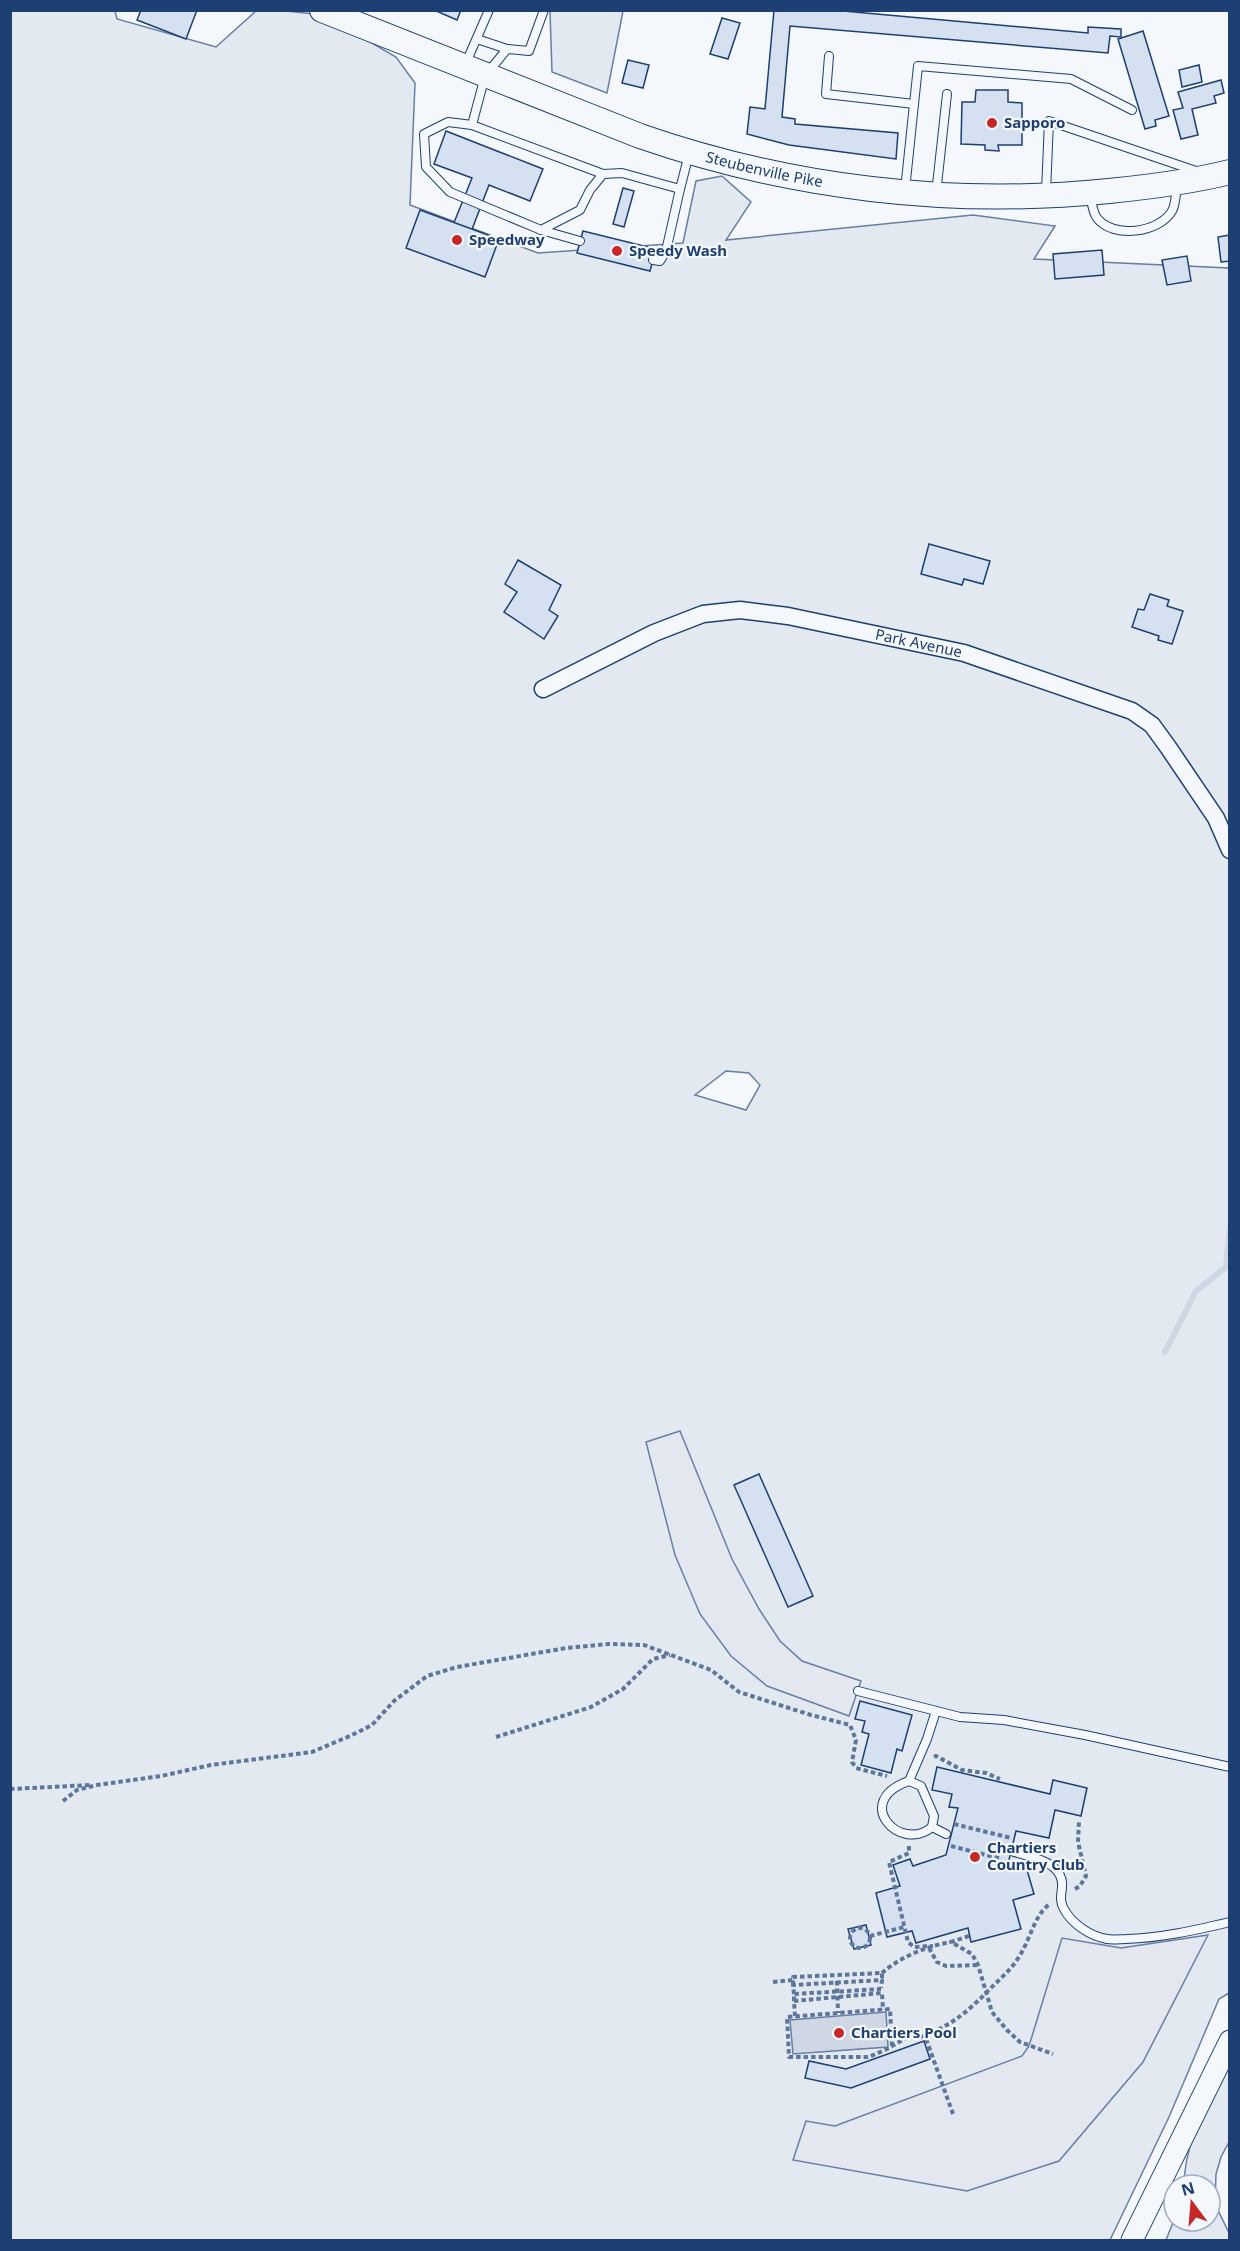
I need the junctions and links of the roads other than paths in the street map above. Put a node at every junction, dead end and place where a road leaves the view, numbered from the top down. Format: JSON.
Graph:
{"nodes":[{"id":1,"x":322,"y":10,"type":"edge"},
{"id":2,"x":489,"y":10,"type":"edge"},
{"id":3,"x":544,"y":10,"type":"edge"},
{"id":4,"x":477,"y":39,"type":"junction"},
{"id":5,"x":507,"y":49,"type":"junction"},
{"id":6,"x":829,"y":56,"type":"dead end"},
{"id":7,"x":474,"y":72,"type":"junction"},
{"id":8,"x":947,"y":94,"type":"dead end"},
{"id":9,"x":914,"y":104,"type":"junction"},
{"id":10,"x":1132,"y":110,"type":"dead end"},
{"id":11,"x":472,"y":125,"type":"junction"},
{"id":12,"x":689,"y":153,"type":"junction"},
{"id":13,"x":603,"y":174,"type":"junction"},
{"id":14,"x":1220,"y":174,"type":"edge"},
{"id":15,"x":1177,"y":183,"type":"junction"},
{"id":16,"x":680,"y":189,"type":"junction"},
{"id":17,"x":904,"y":193,"type":"junction"},
{"id":18,"x":1089,"y":193,"type":"junction"},
{"id":19,"x":936,"y":195,"type":"junction"},
{"id":20,"x":1046,"y":195,"type":"junction"},
{"id":21,"x":541,"y":230,"type":"junction"},
{"id":22,"x":580,"y":241,"type":"dead end"},
{"id":23,"x":653,"y":260,"type":"dead end"},
{"id":24,"x":543,"y":689,"type":"dead end"},
{"id":25,"x":1230,"y":850,"type":"edge"},
{"id":26,"x":858,"y":1691,"type":"dead end"},
{"id":27,"x":936,"y":1711,"type":"junction"},
{"id":28,"x":1230,"y":1767,"type":"edge"},
{"id":29,"x":909,"y":1781,"type":"junction"},
{"id":30,"x":1014,"y":1852,"type":"dead end"},
{"id":31,"x":1230,"y":1922,"type":"edge"},
{"id":32,"x":1230,"y":2042,"type":"edge"},
{"id":33,"x":1132,"y":2241,"type":"edge"}],
"edges":[{"from":1,"to":7,"type":"main road","name":"Steubenville Pike"},
{"from":2,"to":4,"type":"lane"},
{"from":3,"to":5,"type":"lane"},
{"from":4,"to":5,"type":"lane"},
{"from":4,"to":7,"type":"lane"},
{"from":5,"to":7,"type":"lane"},
{"from":6,"to":9,"type":"lane"},
{"from":7,"to":11,"type":"lane"},
{"from":7,"to":12,"type":"main road","name":"Steubenville Pike"},
{"from":8,"to":19,"type":"lane"},
{"from":9,"to":10,"type":"lane"},
{"from":9,"to":17,"type":"lane"},
{"from":11,"to":13,"type":"lane"},
{"from":11,"to":21,"type":"lane"},
{"from":12,"to":16,"type":"lane"},
{"from":12,"to":17,"type":"main road","name":"Steubenville Pike"},
{"from":13,"to":16,"type":"lane"},
{"from":13,"to":21,"type":"lane"},
{"from":14,"to":15,"type":"main road","name":"Steubenville Pike"},
{"from":14,"to":20,"type":"lane"},
{"from":15,"to":18,"type":"main road","name":"Steubenville Pike"},
{"from":15,"to":18,"type":"lane"},
{"from":16,"to":23,"type":"lane"},
{"from":17,"to":19,"type":"main road","name":"Steubenville Pike"},
{"from":18,"to":20,"type":"main road","name":"Steubenville Pike"},
{"from":19,"to":20,"type":"main road","name":"Steubenville Pike"},
{"from":21,"to":22,"type":"lane"},
{"from":24,"to":25,"type":"street","name":"Park Avenue"},
{"from":26,"to":27,"type":"lane"},
{"from":27,"to":28,"type":"lane"},
{"from":27,"to":29,"type":"lane"},
{"from":29,"to":29,"type":"lane"},
{"from":30,"to":31,"type":"lane"},
{"from":32,"to":33,"type":"street"}]}
